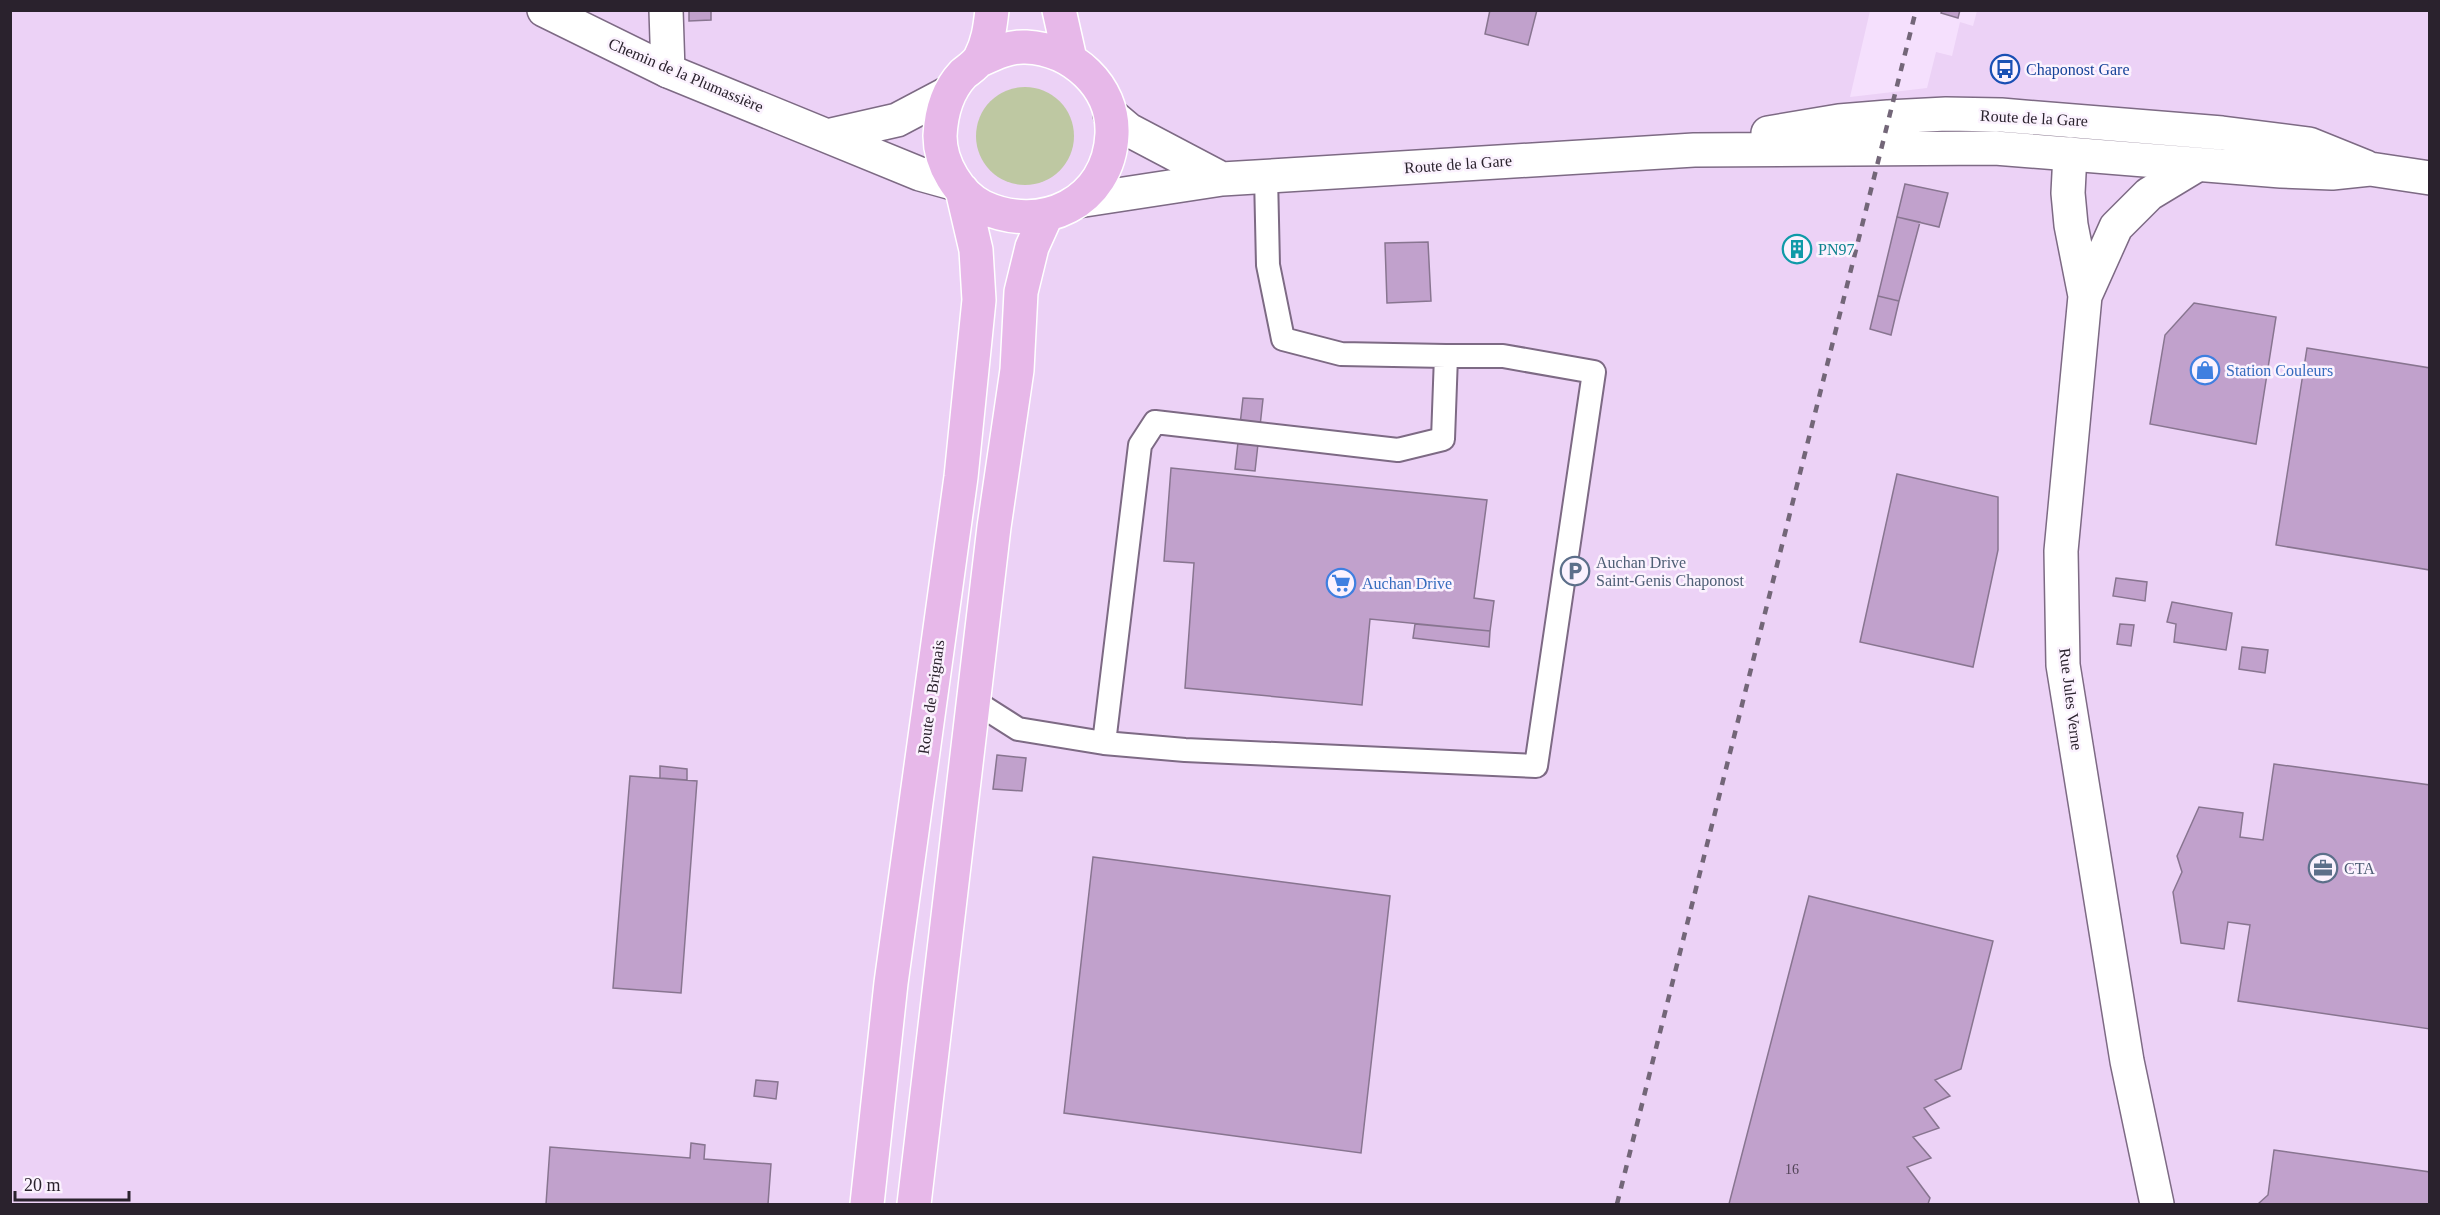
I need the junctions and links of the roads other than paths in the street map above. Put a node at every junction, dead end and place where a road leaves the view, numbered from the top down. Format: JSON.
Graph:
{"nodes":[{"id":1,"x":544,"y":10,"type":"edge"},
{"id":2,"x":666,"y":10,"type":"edge"},
{"id":3,"x":992,"y":10,"type":"edge"},
{"id":4,"x":1059,"y":10,"type":"edge"},
{"id":5,"x":1070,"y":59,"type":"junction"},
{"id":6,"x":978,"y":61,"type":"junction"},
{"id":7,"x":668,"y":71,"type":"junction"},
{"id":8,"x":950,"y":92,"type":"junction"},
{"id":9,"x":1110,"y":114,"type":"junction"},
{"id":10,"x":831,"y":135,"type":"junction"},
{"id":11,"x":1694,"y":150,"type":"junction"},
{"id":12,"x":2070,"y":154,"type":"junction"},
{"id":13,"x":2197,"y":165,"type":"junction"},
{"id":14,"x":2370,"y":169,"type":"junction"},
{"id":15,"x":1266,"y":176,"type":"junction"},
{"id":16,"x":2430,"y":178,"type":"edge"},
{"id":17,"x":1222,"y":179,"type":"junction"},
{"id":18,"x":959,"y":187,"type":"junction"},
{"id":19,"x":1078,"y":201,"type":"junction"},
{"id":20,"x":1046,"y":216,"type":"junction"},
{"id":21,"x":2085,"y":296,"type":"junction"},
{"id":22,"x":1446,"y":356,"type":"junction"},
{"id":23,"x":974,"y":701,"type":"junction"},
{"id":24,"x":1104,"y":743,"type":"junction"},
{"id":25,"x":867,"y":1204,"type":"edge"},
{"id":26,"x":914,"y":1204,"type":"edge"},
{"id":27,"x":2157,"y":1204,"type":"edge"}],
"edges":[{"from":1,"to":7,"type":"main road","name":"Chemin de la Plumassière"},
{"from":2,"to":7,"type":"main road"},
{"from":3,"to":6,"type":"main road"},
{"from":4,"to":5,"type":"main road"},
{"from":5,"to":6,"type":"main road"},
{"from":5,"to":9,"type":"main road"},
{"from":6,"to":8,"type":"main road"},
{"from":7,"to":10,"type":"main road","name":"Chemin de la Plumassière"},
{"from":8,"to":10,"type":"main road"},
{"from":8,"to":18,"type":"main road"},
{"from":9,"to":17,"type":"main road"},
{"from":9,"to":19,"type":"main road"},
{"from":10,"to":18,"type":"main road","name":"Chemin de la Plumassière"},
{"from":11,"to":12,"type":"main road","name":"Route de la Gare"},
{"from":11,"to":14,"type":"main road","name":"Route de la Gare"},
{"from":11,"to":15,"type":"main road","name":"Route de la Gare"},
{"from":12,"to":13,"type":"main road","name":"Route de la Gare"},
{"from":12,"to":21,"type":"main road","name":"Rue Jules Verne"},
{"from":13,"to":14,"type":"main road","name":"Route de la Gare"},
{"from":13,"to":21,"type":"main road"},
{"from":14,"to":16,"type":"main road","name":"Route de la Gare"},
{"from":15,"to":17,"type":"main road","name":"Route de la Gare"},
{"from":15,"to":22,"type":"lane"},
{"from":17,"to":19,"type":"main road","name":"Route de la Gare"},
{"from":18,"to":20,"type":"main road"},
{"from":18,"to":25,"type":"main road","name":"Route de Brignais"},
{"from":19,"to":20,"type":"main road"},
{"from":20,"to":23,"type":"main road"},
{"from":21,"to":27,"type":"main road","name":"Rue Jules Verne"},
{"from":22,"to":24,"type":"lane"},
{"from":22,"to":24,"type":"lane"},
{"from":23,"to":24,"type":"lane"},
{"from":23,"to":26,"type":"main road"}]}
